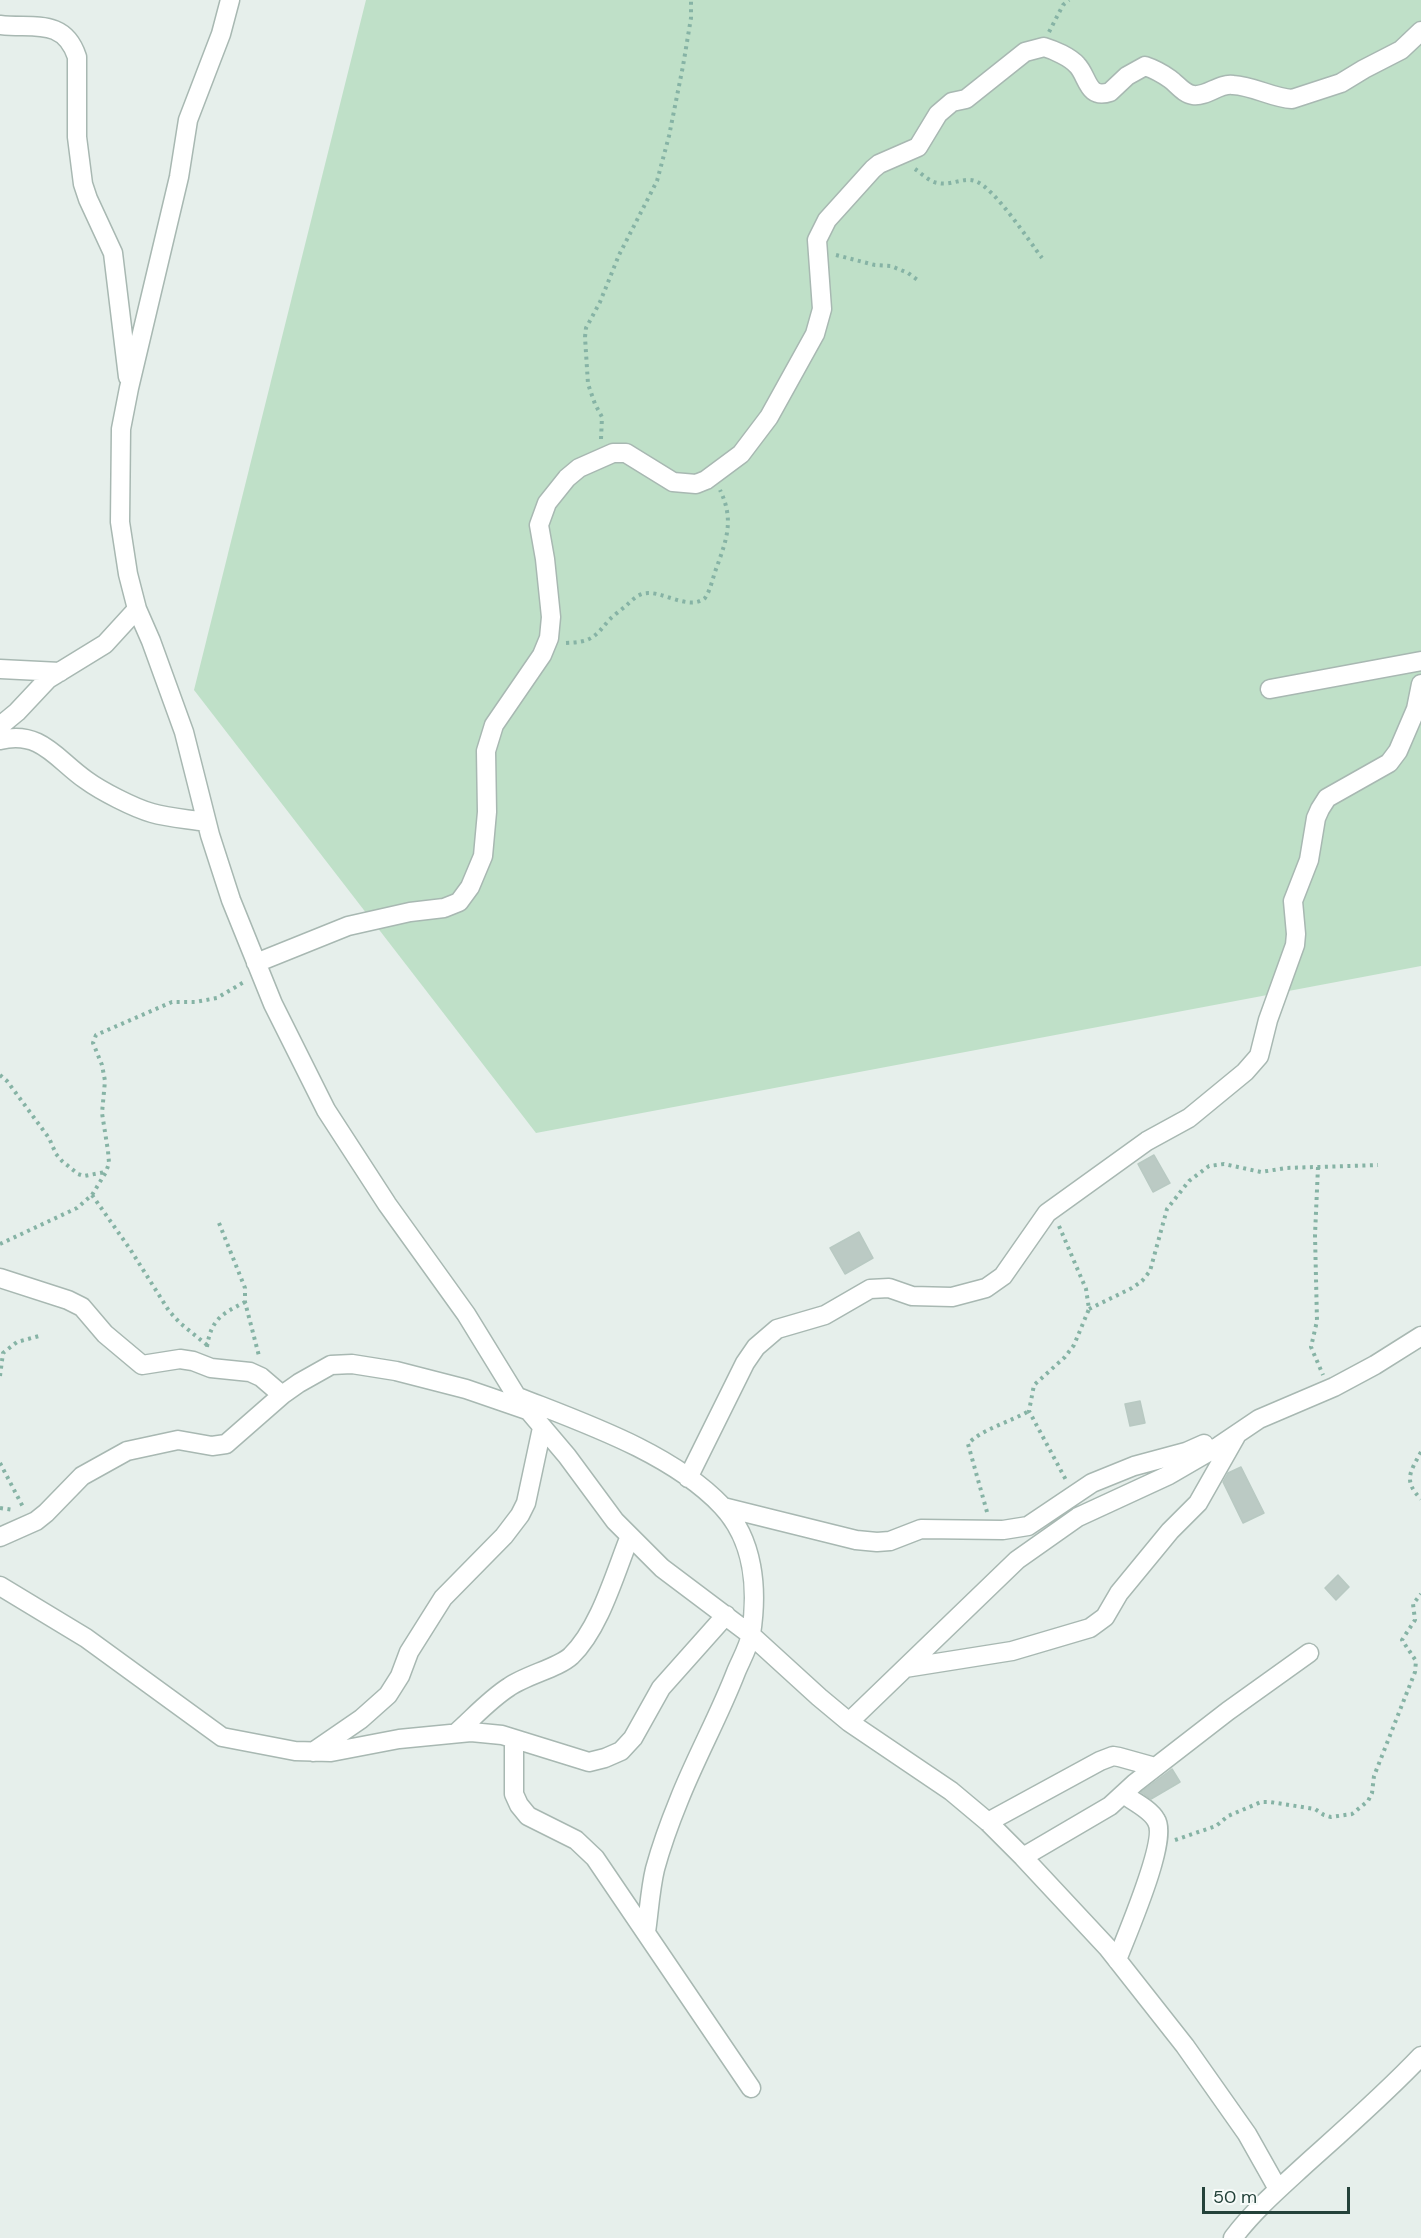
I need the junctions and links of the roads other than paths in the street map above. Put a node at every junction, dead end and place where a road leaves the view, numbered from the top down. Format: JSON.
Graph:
{"nodes":[{"id":1,"x":230,"y":0,"type":"edge"},
{"id":2,"x":0,"y":26,"type":"edge"},
{"id":3,"x":1421,"y":31,"type":"edge"},
{"id":4,"x":129,"y":388,"type":"junction"},
{"id":5,"x":137,"y":609,"type":"junction"},
{"id":6,"x":1421,"y":661,"type":"edge"},
{"id":7,"x":0,"y":669,"type":"edge"},
{"id":8,"x":60,"y":672,"type":"junction"},
{"id":9,"x":1421,"y":684,"type":"edge"},
{"id":10,"x":1270,"y":689,"type":"dead end"},
{"id":11,"x":0,"y":726,"type":"edge"},
{"id":12,"x":0,"y":740,"type":"edge"},
{"id":13,"x":206,"y":822,"type":"junction"},
{"id":14,"x":258,"y":967,"type":"junction"},
{"id":15,"x":0,"y":1278,"type":"edge"},
{"id":16,"x":1421,"y":1336,"type":"edge"},
{"id":17,"x":282,"y":1395,"type":"junction"},
{"id":18,"x":522,"y":1403,"type":"junction"},
{"id":19,"x":1259,"y":1419,"type":"junction"},
{"id":20,"x":542,"y":1428,"type":"junction"},
{"id":21,"x":1238,"y":1433,"type":"junction"},
{"id":22,"x":688,"y":1478,"type":"junction"},
{"id":23,"x":723,"y":1507,"type":"junction"},
{"id":24,"x":630,"y":1536,"type":"junction"},
{"id":25,"x":0,"y":1537,"type":"edge"},
{"id":26,"x":0,"y":1586,"type":"edge"},
{"id":27,"x":726,"y":1615,"type":"junction"},
{"id":28,"x":751,"y":1635,"type":"junction"},
{"id":29,"x":1309,"y":1653,"type":"dead end"},
{"id":30,"x":904,"y":1668,"type":"junction"},
{"id":31,"x":849,"y":1722,"type":"junction"},
{"id":32,"x":456,"y":1733,"type":"junction"},
{"id":33,"x":514,"y":1739,"type":"junction"},
{"id":34,"x":312,"y":1752,"type":"junction"},
{"id":35,"x":1155,"y":1767,"type":"junction"},
{"id":36,"x":1124,"y":1794,"type":"junction"},
{"id":37,"x":988,"y":1822,"type":"junction"},
{"id":38,"x":1023,"y":1857,"type":"junction"},
{"id":39,"x":646,"y":1932,"type":"junction"},
{"id":40,"x":1117,"y":1960,"type":"junction"},
{"id":41,"x":1421,"y":2056,"type":"edge"},
{"id":42,"x":1412,"y":2074,"type":"edge"},
{"id":43,"x":751,"y":2088,"type":"dead end"},
{"id":44,"x":1278,"y":2190,"type":"junction"},
{"id":45,"x":1233,"y":2238,"type":"edge"}],
"edges":[{"from":1,"to":4,"type":"street"},
{"from":2,"to":4,"type":"street"},
{"from":3,"to":14,"type":"street"},
{"from":4,"to":5,"type":"street"},
{"from":5,"to":8,"type":"street"},
{"from":5,"to":13,"type":"street"},
{"from":6,"to":10,"type":"street"},
{"from":7,"to":8,"type":"street"},
{"from":8,"to":11,"type":"street"},
{"from":9,"to":22,"type":"street"},
{"from":12,"to":13,"type":"street"},
{"from":13,"to":14,"type":"street"},
{"from":14,"to":18,"type":"street"},
{"from":15,"to":17,"type":"street"},
{"from":16,"to":19,"type":"street"},
{"from":17,"to":18,"type":"street"},
{"from":17,"to":25,"type":"street"},
{"from":18,"to":20,"type":"street"},
{"from":18,"to":22,"type":"street"},
{"from":19,"to":21,"type":"street"},
{"from":19,"to":23,"type":"street"},
{"from":20,"to":24,"type":"street"},
{"from":20,"to":34,"type":"street"},
{"from":21,"to":30,"type":"street"},
{"from":21,"to":30,"type":"street"},
{"from":22,"to":23,"type":"street"},
{"from":23,"to":28,"type":"street"},
{"from":24,"to":27,"type":"street"},
{"from":24,"to":32,"type":"street"},
{"from":26,"to":34,"type":"street"},
{"from":27,"to":28,"type":"street"},
{"from":27,"to":33,"type":"street"},
{"from":28,"to":31,"type":"street"},
{"from":28,"to":39,"type":"street"},
{"from":29,"to":35,"type":"street"},
{"from":30,"to":31,"type":"street"},
{"from":31,"to":37,"type":"street"},
{"from":32,"to":33,"type":"street"},
{"from":32,"to":34,"type":"street"},
{"from":33,"to":39,"type":"street"},
{"from":35,"to":36,"type":"street"},
{"from":35,"to":37,"type":"street"},
{"from":36,"to":38,"type":"street"},
{"from":36,"to":40,"type":"street"},
{"from":37,"to":38,"type":"street"},
{"from":38,"to":40,"type":"street"},
{"from":39,"to":43,"type":"street"},
{"from":40,"to":44,"type":"street"},
{"from":41,"to":42,"type":"street"},
{"from":42,"to":44,"type":"street"},
{"from":44,"to":45,"type":"street"}]}
